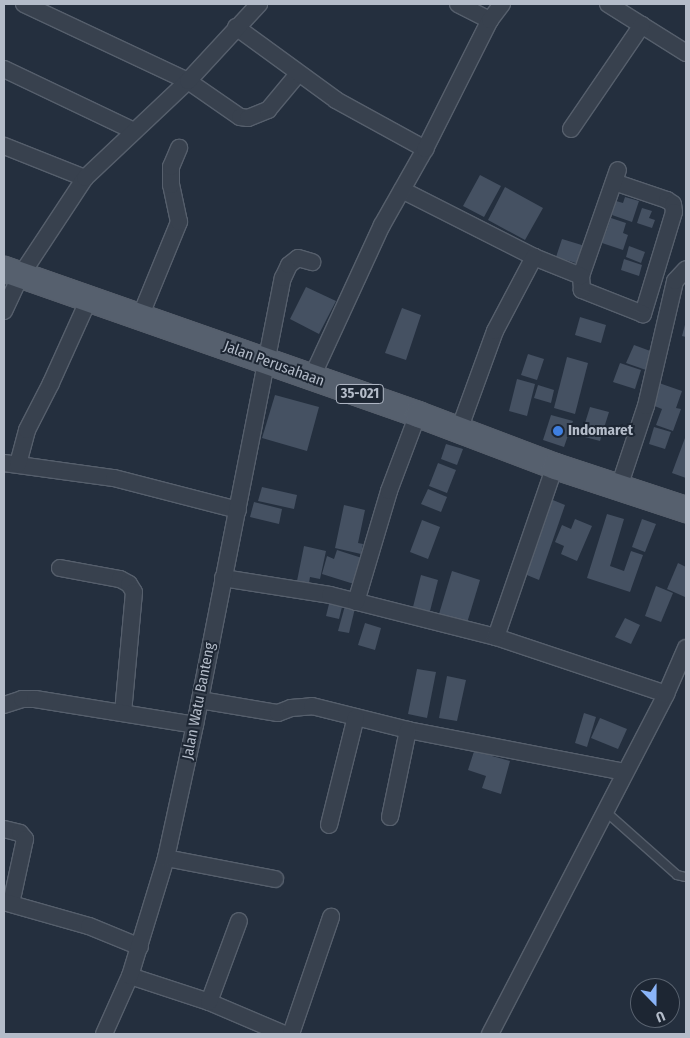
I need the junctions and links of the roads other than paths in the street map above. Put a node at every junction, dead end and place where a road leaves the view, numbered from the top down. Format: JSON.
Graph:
{"nodes":[{"id":1,"x":24,"y":4,"type":"edge"},
{"id":2,"x":258,"y":4,"type":"edge"},
{"id":3,"x":458,"y":4,"type":"edge"},
{"id":4,"x":502,"y":4,"type":"edge"},
{"id":5,"x":608,"y":4,"type":"edge"},
{"id":6,"x":490,"y":20,"type":"junction"},
{"id":7,"x":642,"y":25,"type":"junction"},
{"id":8,"x":236,"y":27,"type":"junction"},
{"id":9,"x":686,"y":53,"type":"edge"},
{"id":10,"x":4,"y":69,"type":"edge"},
{"id":11,"x":298,"y":74,"type":"junction"},
{"id":12,"x":188,"y":81,"type":"junction"},
{"id":13,"x":571,"y":129,"type":"dead end"},
{"id":14,"x":134,"y":131,"type":"junction"},
{"id":15,"x":4,"y":146,"type":"edge"},
{"id":16,"x":179,"y":148,"type":"dead end"},
{"id":17,"x":425,"y":149,"type":"junction"},
{"id":18,"x":85,"y":178,"type":"junction"},
{"id":19,"x":402,"y":190,"type":"junction"},
{"id":20,"x":534,"y":257,"type":"junction"},
{"id":21,"x":312,"y":262,"type":"dead end"},
{"id":22,"x":686,"y":269,"type":"edge"},
{"id":23,"x":21,"y":274,"type":"edge"},
{"id":24,"x":581,"y":276,"type":"junction"},
{"id":25,"x":89,"y":299,"type":"junction"},
{"id":26,"x":4,"y":311,"type":"edge"},
{"id":27,"x":643,"y":314,"type":"junction"},
{"id":28,"x":140,"y":317,"type":"junction"},
{"id":29,"x":664,"y":324,"type":"junction"},
{"id":30,"x":266,"y":360,"type":"junction"},
{"id":31,"x":312,"y":377,"type":"junction"},
{"id":32,"x":418,"y":414,"type":"junction"},
{"id":33,"x":458,"y":430,"type":"junction"},
{"id":34,"x":11,"y":463,"type":"edge"},
{"id":35,"x":555,"y":466,"type":"junction"},
{"id":36,"x":619,"y":487,"type":"junction"},
{"id":37,"x":686,"y":509,"type":"edge"},
{"id":38,"x":238,"y":510,"type":"junction"},
{"id":39,"x":60,"y":568,"type":"dead end"},
{"id":40,"x":223,"y":578,"type":"junction"},
{"id":41,"x":356,"y":602,"type":"junction"},
{"id":42,"x":496,"y":638,"type":"junction"},
{"id":43,"x":686,"y":648,"type":"edge"},
{"id":44,"x":666,"y":694,"type":"junction"},
{"id":45,"x":200,"y":700,"type":"junction"},
{"id":46,"x":4,"y":705,"type":"edge"},
{"id":47,"x":123,"y":712,"type":"junction"},
{"id":48,"x":356,"y":717,"type":"junction"},
{"id":49,"x":195,"y":725,"type":"junction"},
{"id":50,"x":408,"y":730,"type":"junction"},
{"id":51,"x":624,"y":772,"type":"junction"},
{"id":52,"x":604,"y":811,"type":"junction"},
{"id":53,"x":390,"y":817,"type":"dead end"},
{"id":54,"x":329,"y":825,"type":"dead end"},
{"id":55,"x":4,"y":829,"type":"edge"},
{"id":56,"x":166,"y":858,"type":"junction"},
{"id":57,"x":686,"y":877,"type":"edge"},
{"id":58,"x":275,"y":879,"type":"dead end"},
{"id":59,"x":8,"y":904,"type":"edge"},
{"id":60,"x":331,"y":917,"type":"dead end"},
{"id":61,"x":239,"y":922,"type":"dead end"},
{"id":62,"x":140,"y":947,"type":"junction"},
{"id":63,"x":130,"y":976,"type":"junction"},
{"id":64,"x":208,"y":1002,"type":"junction"},
{"id":65,"x":104,"y":1034,"type":"edge"},
{"id":66,"x":284,"y":1034,"type":"edge"},
{"id":67,"x":292,"y":1034,"type":"edge"},
{"id":68,"x":490,"y":1034,"type":"edge"}],
"edges":[{"from":1,"to":12,"type":"street"},
{"from":2,"to":8,"type":"street"},
{"from":3,"to":6,"type":"street"},
{"from":4,"to":6,"type":"street"},
{"from":5,"to":7,"type":"street"},
{"from":6,"to":17,"type":"street"},
{"from":7,"to":9,"type":"street"},
{"from":7,"to":13,"type":"street"},
{"from":8,"to":11,"type":"street"},
{"from":8,"to":12,"type":"street"},
{"from":10,"to":14,"type":"street"},
{"from":11,"to":12,"type":"street"},
{"from":11,"to":17,"type":"street"},
{"from":12,"to":14,"type":"street"},
{"from":14,"to":18,"type":"street"},
{"from":15,"to":18,"type":"street"},
{"from":16,"to":28,"type":"street"},
{"from":17,"to":19,"type":"street"},
{"from":18,"to":23,"type":"street"},
{"from":19,"to":20,"type":"street"},
{"from":19,"to":31,"type":"street"},
{"from":20,"to":24,"type":"street"},
{"from":20,"to":33,"type":"street"},
{"from":21,"to":30,"type":"street","name":"Jalan Watu Banteng"},
{"from":22,"to":29,"type":"street"},
{"from":23,"to":25,"type":"main road","name":"Jalan Perusahaan","number":"35-021"},
{"from":23,"to":26,"type":"street"},
{"from":24,"to":27,"type":"street"},
{"from":24,"to":27,"type":"street"},
{"from":25,"to":28,"type":"main road","name":"Jalan Perusahaan","number":"35-021"},
{"from":25,"to":34,"type":"street"},
{"from":27,"to":29,"type":"street"},
{"from":28,"to":30,"type":"main road","name":"Jalan Perusahaan","number":"35-021"},
{"from":29,"to":36,"type":"street"},
{"from":30,"to":31,"type":"main road","name":"Jalan Perusahaan","number":"35-021"},
{"from":30,"to":38,"type":"street","name":"Jalan Watu Banteng"},
{"from":31,"to":32,"type":"main road","name":"Jalan Perusahaan","number":"35-021"},
{"from":32,"to":33,"type":"main road","name":"Jalan Perusahaan","number":"35-021"},
{"from":32,"to":41,"type":"street"},
{"from":33,"to":35,"type":"main road","name":"Jalan Perusahaan","number":"35-021"},
{"from":34,"to":38,"type":"street"},
{"from":35,"to":36,"type":"main road","name":"Jalan Perusahaan","number":"35-021"},
{"from":35,"to":42,"type":"street"},
{"from":36,"to":37,"type":"main road","name":"Jalan Perusahaan","number":"35-021"},
{"from":38,"to":40,"type":"street","name":"Jalan Watu Banteng"},
{"from":39,"to":47,"type":"street"},
{"from":40,"to":41,"type":"street"},
{"from":40,"to":45,"type":"street","name":"Jalan Watu Banteng"},
{"from":41,"to":42,"type":"street"},
{"from":42,"to":44,"type":"street"},
{"from":43,"to":44,"type":"street"},
{"from":44,"to":51,"type":"street"},
{"from":45,"to":48,"type":"street"},
{"from":45,"to":49,"type":"street","name":"Jalan Watu Banteng"},
{"from":46,"to":47,"type":"street"},
{"from":47,"to":49,"type":"street"},
{"from":48,"to":50,"type":"street"},
{"from":48,"to":54,"type":"street"},
{"from":49,"to":56,"type":"street","name":"Jalan Watu Banteng"},
{"from":50,"to":51,"type":"street"},
{"from":50,"to":53,"type":"street"},
{"from":51,"to":52,"type":"street"},
{"from":52,"to":57,"type":"lane"},
{"from":52,"to":68,"type":"street"},
{"from":55,"to":59,"type":"street"},
{"from":56,"to":58,"type":"street"},
{"from":56,"to":62,"type":"street","name":"Jalan Watu Banteng"},
{"from":59,"to":62,"type":"street"},
{"from":60,"to":67,"type":"street"},
{"from":61,"to":64,"type":"street"},
{"from":62,"to":63,"type":"street","name":"Jalan Watu Banteng"},
{"from":63,"to":64,"type":"street"},
{"from":63,"to":65,"type":"street","name":"Jalan Watu Banteng"},
{"from":64,"to":66,"type":"street"}]}
